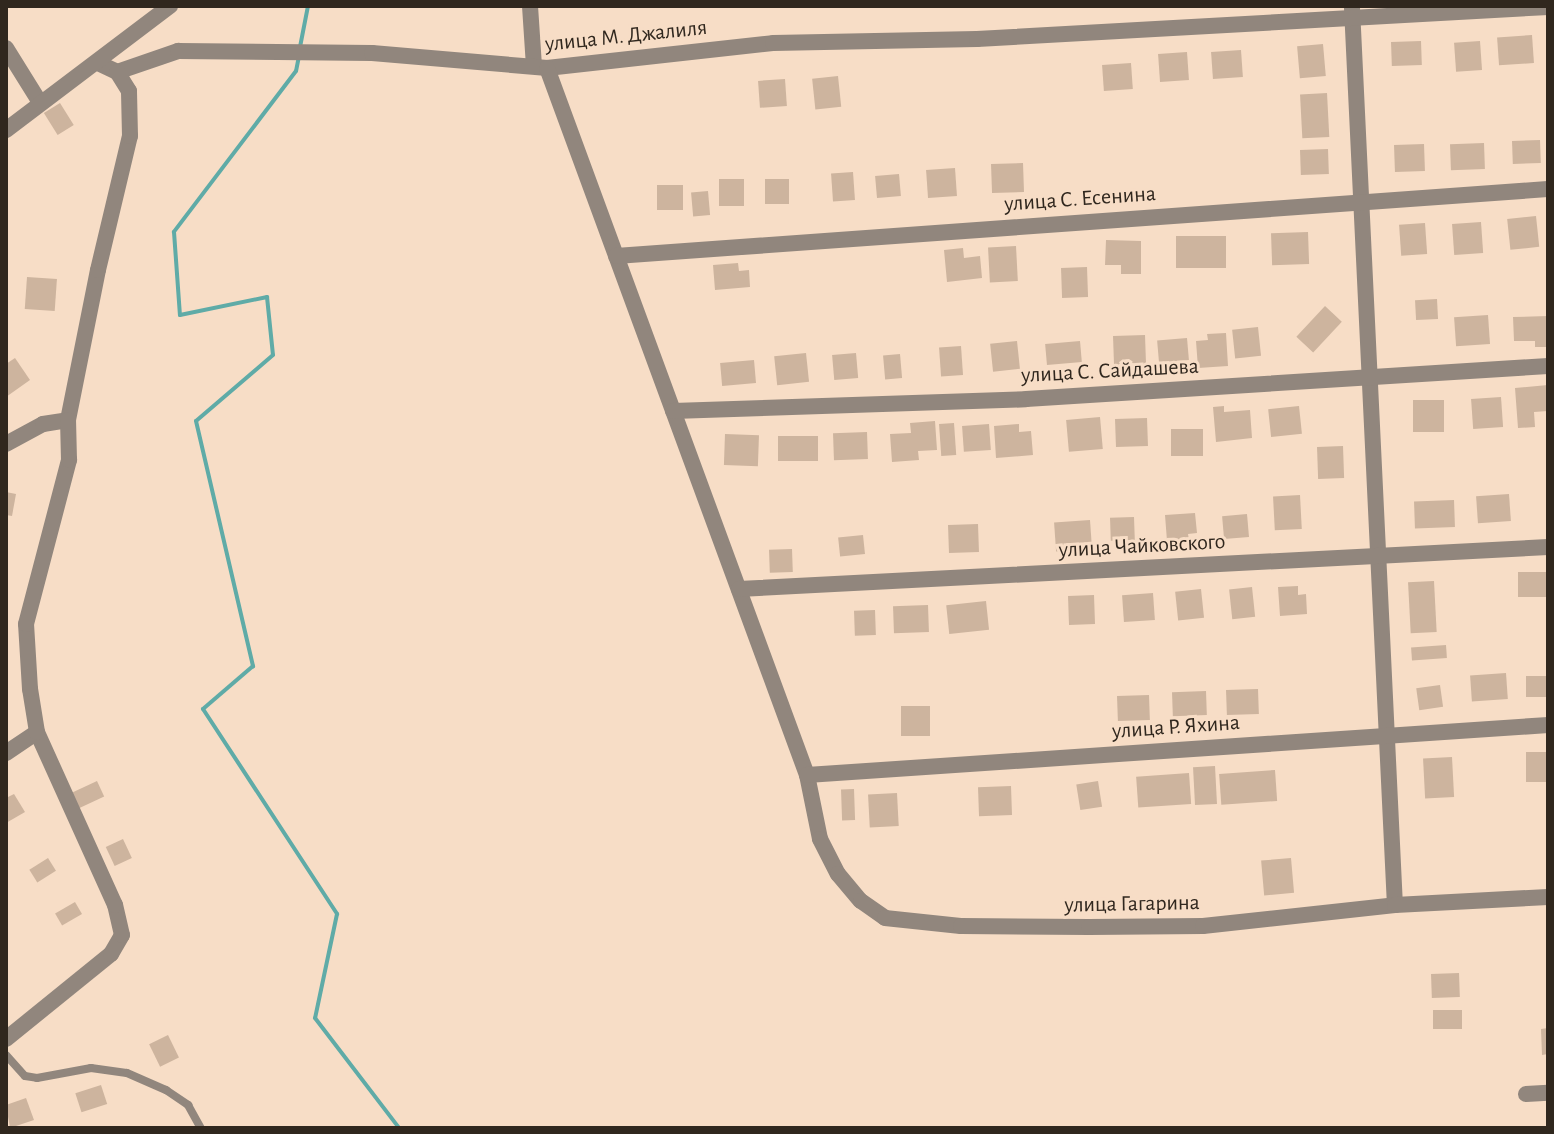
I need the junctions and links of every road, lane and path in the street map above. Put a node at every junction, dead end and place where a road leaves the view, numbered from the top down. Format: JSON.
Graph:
{"nodes":[{"id":1,"x":170,"y":6,"type":"edge"},
{"id":2,"x":530,"y":6,"type":"edge"},
{"id":3,"x":1548,"y":7,"type":"edge"},
{"id":4,"x":1352,"y":11,"type":"edge"},
{"id":5,"x":6,"y":48,"type":"edge"},
{"id":6,"x":98,"y":63,"type":"junction"},
{"id":7,"x":540,"y":67,"type":"junction"},
{"id":8,"x":117,"y":72,"type":"junction"},
{"id":9,"x":39,"y":101,"type":"junction"},
{"id":10,"x":6,"y":130,"type":"edge"},
{"id":11,"x":1548,"y":189,"type":"edge"},
{"id":12,"x":1360,"y":201,"type":"junction"},
{"id":13,"x":616,"y":256,"type":"junction"},
{"id":14,"x":1548,"y":366,"type":"edge"},
{"id":15,"x":1371,"y":377,"type":"junction"},
{"id":16,"x":673,"y":411,"type":"junction"},
{"id":17,"x":68,"y":420,"type":"junction"},
{"id":18,"x":6,"y":444,"type":"edge"},
{"id":19,"x":1548,"y":547,"type":"edge"},
{"id":20,"x":1380,"y":556,"type":"junction"},
{"id":21,"x":739,"y":589,"type":"junction"},
{"id":22,"x":1548,"y":725,"type":"edge"},
{"id":23,"x":37,"y":732,"type":"junction"},
{"id":24,"x":1384,"y":733,"type":"junction"},
{"id":25,"x":6,"y":753,"type":"edge"},
{"id":26,"x":807,"y":775,"type":"junction"},
{"id":27,"x":1548,"y":897,"type":"edge"},
{"id":28,"x":1395,"y":905,"type":"junction"},
{"id":29,"x":6,"y":1039,"type":"edge"},
{"id":30,"x":6,"y":1055,"type":"edge"},
{"id":31,"x":1548,"y":1093,"type":"edge"},
{"id":32,"x":1526,"y":1094,"type":"dead end"},
{"id":33,"x":201,"y":1128,"type":"edge"}],
"edges":[{"from":1,"to":6,"type":"street"},
{"from":2,"to":7,"type":"street","name":"улица Гагарина"},
{"from":3,"to":4,"type":"street","name":"улица М. Джалиля"},
{"from":4,"to":7,"type":"street","name":"улица М. Джалиля"},
{"from":4,"to":12,"type":"street"},
{"from":5,"to":9,"type":"street"},
{"from":6,"to":8,"type":"street"},
{"from":6,"to":9,"type":"street"},
{"from":7,"to":8,"type":"street","name":"улица М. Джалиля"},
{"from":7,"to":13,"type":"street","name":"улица Гагарина"},
{"from":8,"to":17,"type":"street"},
{"from":9,"to":10,"type":"street"},
{"from":11,"to":12,"type":"street","name":"улица С. Есенина"},
{"from":12,"to":13,"type":"street","name":"улица С. Есенина"},
{"from":12,"to":15,"type":"street"},
{"from":13,"to":16,"type":"street","name":"улица Гагарина"},
{"from":14,"to":15,"type":"street","name":"улица С. Сайдашева"},
{"from":15,"to":16,"type":"street","name":"улица С. Сайдашева"},
{"from":15,"to":20,"type":"street"},
{"from":16,"to":21,"type":"street","name":"улица Гагарина"},
{"from":17,"to":18,"type":"street"},
{"from":17,"to":23,"type":"street"},
{"from":19,"to":20,"type":"street","name":"улица Чайковского"},
{"from":20,"to":21,"type":"street","name":"улица Чайковского"},
{"from":20,"to":24,"type":"street"},
{"from":21,"to":26,"type":"street","name":"улица Гагарина"},
{"from":22,"to":24,"type":"street","name":"улица Р. Яхина"},
{"from":23,"to":25,"type":"street"},
{"from":23,"to":29,"type":"street"},
{"from":24,"to":26,"type":"street","name":"улица Р. Яхина"},
{"from":24,"to":28,"type":"street"},
{"from":26,"to":28,"type":"street","name":"улица Гагарина"},
{"from":27,"to":28,"type":"street","name":"улица Гагарина"},
{"from":30,"to":33,"type":"lane"},
{"from":31,"to":32,"type":"street"}]}
